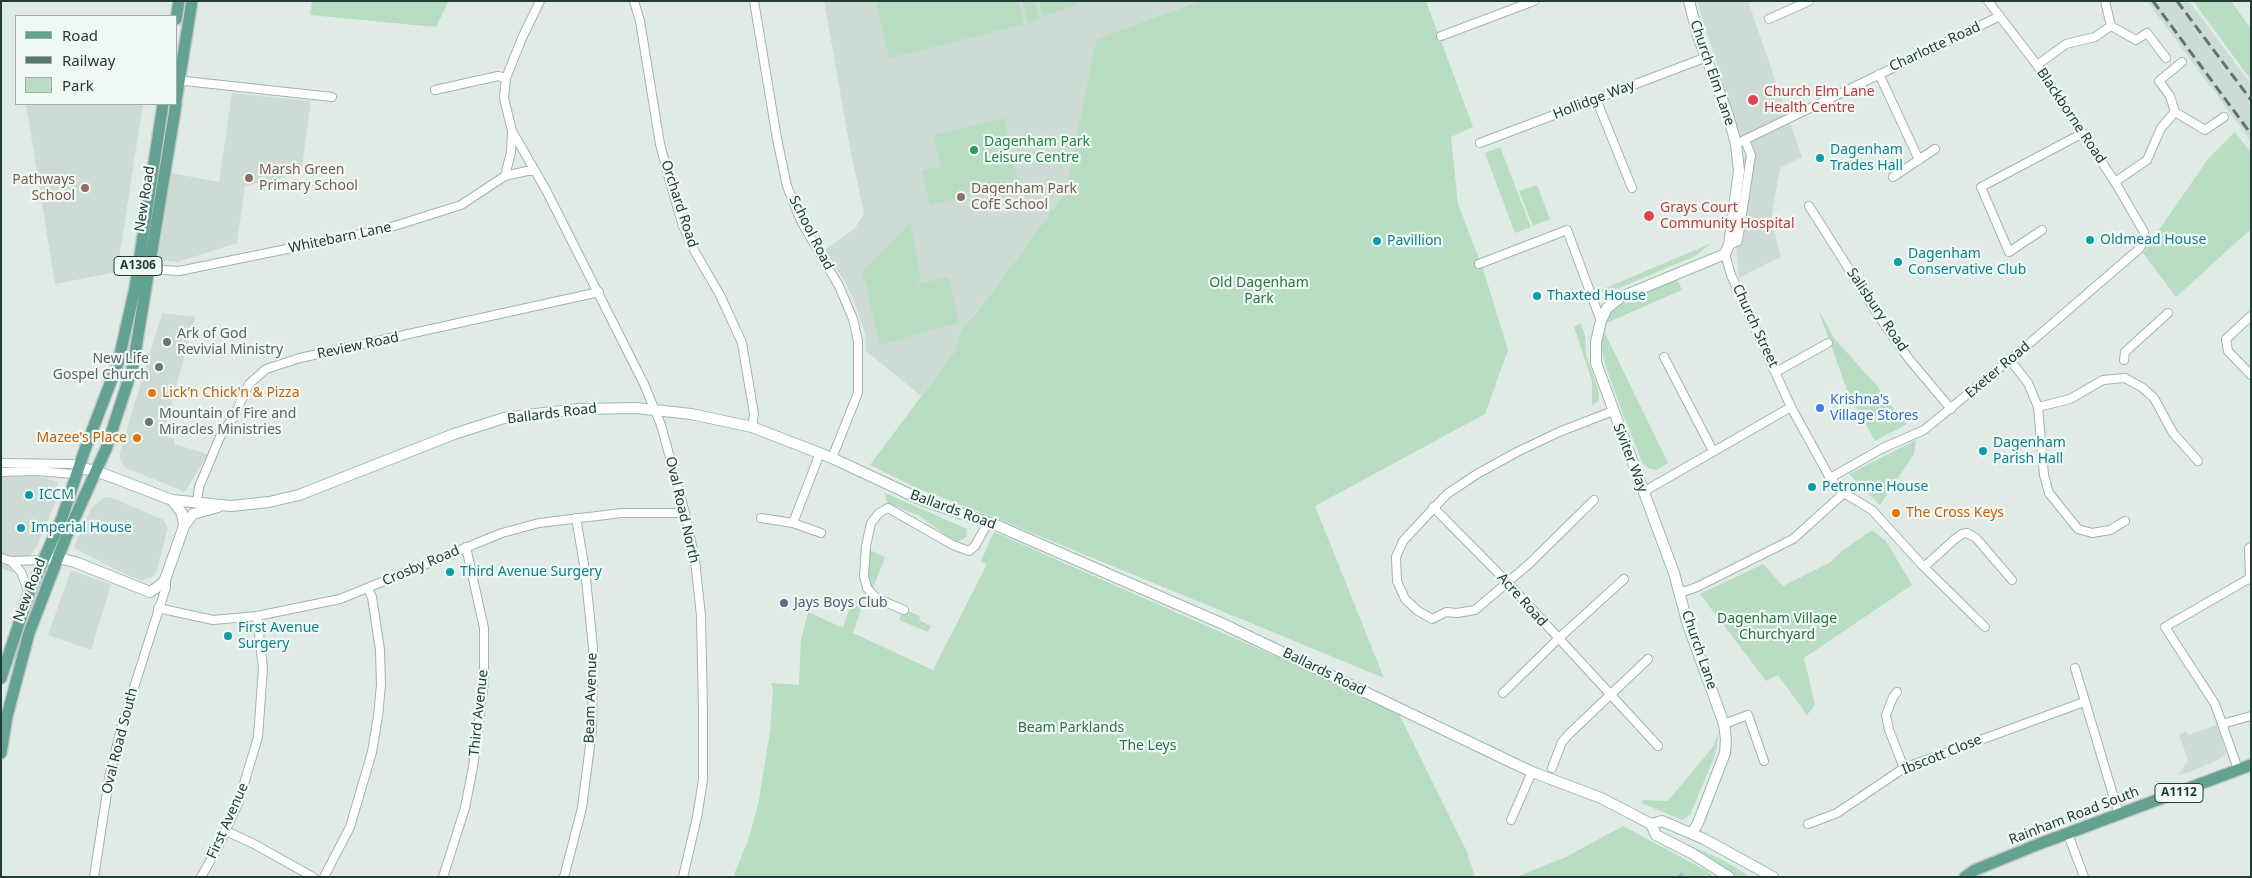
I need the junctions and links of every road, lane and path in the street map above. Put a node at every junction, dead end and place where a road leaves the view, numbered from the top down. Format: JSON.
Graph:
{"nodes":[{"id":1,"x":179,"y":1,"type":"edge"},
{"id":2,"x":192,"y":1,"type":"edge"},
{"id":3,"x":540,"y":1,"type":"edge"},
{"id":4,"x":634,"y":1,"type":"edge"},
{"id":5,"x":754,"y":1,"type":"edge"},
{"id":6,"x":1534,"y":1,"type":"edge"},
{"id":7,"x":1689,"y":1,"type":"edge"},
{"id":8,"x":1809,"y":1,"type":"edge"},
{"id":9,"x":1988,"y":1,"type":"edge"},
{"id":10,"x":2105,"y":1,"type":"edge"},
{"id":11,"x":177,"y":15,"type":"edge"},
{"id":12,"x":2000,"y":16,"type":"junction"},
{"id":13,"x":1769,"y":19,"type":"dead end"},
{"id":14,"x":2111,"y":26,"type":"junction"},
{"id":15,"x":1441,"y":36,"type":"dead end"},
{"id":16,"x":1707,"y":57,"type":"junction"},
{"id":17,"x":2166,"y":58,"type":"dead end"},
{"id":18,"x":2182,"y":62,"type":"dead end"},
{"id":19,"x":2037,"y":65,"type":"junction"},
{"id":20,"x":1879,"y":74,"type":"junction"},
{"id":21,"x":506,"y":78,"type":"junction"},
{"id":22,"x":178,"y":80,"type":"edge"},
{"id":23,"x":435,"y":90,"type":"dead end"},
{"id":24,"x":332,"y":97,"type":"dead end"},
{"id":25,"x":1596,"y":99,"type":"junction"},
{"id":26,"x":163,"y":105,"type":"edge"},
{"id":27,"x":176,"y":105,"type":"edge"},
{"id":28,"x":2175,"y":112,"type":"junction"},
{"id":29,"x":2224,"y":117,"type":"dead end"},
{"id":30,"x":512,"y":131,"type":"junction"},
{"id":31,"x":2083,"y":133,"type":"junction"},
{"id":32,"x":1740,"y":142,"type":"junction"},
{"id":33,"x":1480,"y":143,"type":"dead end"},
{"id":34,"x":1935,"y":149,"type":"dead end"},
{"id":35,"x":1919,"y":160,"type":"junction"},
{"id":36,"x":536,"y":171,"type":"junction"},
{"id":37,"x":505,"y":176,"type":"junction"},
{"id":38,"x":1894,"y":177,"type":"dead end"},
{"id":39,"x":2115,"y":182,"type":"junction"},
{"id":40,"x":1632,"y":188,"type":"dead end"},
{"id":41,"x":1809,"y":206,"type":"dead end"},
{"id":42,"x":2042,"y":230,"type":"dead end"},
{"id":43,"x":2143,"y":236,"type":"joint"},
{"id":44,"x":1727,"y":250,"type":"junction"},
{"id":45,"x":1480,"y":264,"type":"dead end"},
{"id":46,"x":164,"y":270,"type":"dead end"},
{"id":47,"x":599,"y":292,"type":"junction"},
{"id":48,"x":2168,"y":313,"type":"dead end"},
{"id":49,"x":2251,"y":316,"type":"edge"},
{"id":50,"x":1601,"y":321,"type":"junction"},
{"id":51,"x":1828,"y":344,"type":"dead end"},
{"id":52,"x":1664,"y":357,"type":"dead end"},
{"id":53,"x":2010,"y":360,"type":"junction"},
{"id":54,"x":2124,"y":360,"type":"dead end"},
{"id":55,"x":1776,"y":372,"type":"junction"},
{"id":56,"x":2251,"y":375,"type":"edge"},
{"id":57,"x":1791,"y":407,"type":"junction"},
{"id":58,"x":2038,"y":407,"type":"junction"},
{"id":59,"x":1951,"y":409,"type":"junction"},
{"id":60,"x":656,"y":410,"type":"junction"},
{"id":61,"x":1613,"y":411,"type":"junction"},
{"id":62,"x":752,"y":427,"type":"junction"},
{"id":63,"x":1713,"y":451,"type":"junction"},
{"id":64,"x":820,"y":453,"type":"junction"},
{"id":65,"x":832,"y":458,"type":"junction"},
{"id":66,"x":2198,"y":461,"type":"dead end"},
{"id":67,"x":1,"y":463,"type":"edge"},
{"id":68,"x":80,"y":468,"type":"junction"},
{"id":69,"x":96,"y":471,"type":"junction"},
{"id":70,"x":1,"y":472,"type":"edge"},
{"id":71,"x":1830,"y":478,"type":"junction"},
{"id":72,"x":1643,"y":492,"type":"junction"},
{"id":73,"x":1844,"y":493,"type":"junction"},
{"id":74,"x":172,"y":500,"type":"junction"},
{"id":75,"x":1594,"y":500,"type":"dead end"},
{"id":76,"x":197,"y":502,"type":"junction"},
{"id":77,"x":220,"y":506,"type":"junction"},
{"id":78,"x":1434,"y":507,"type":"junction"},
{"id":79,"x":686,"y":513,"type":"junction"},
{"id":80,"x":576,"y":518,"type":"junction"},
{"id":81,"x":761,"y":518,"type":"dead end"},
{"id":82,"x":988,"y":522,"type":"junction"},
{"id":83,"x":2125,"y":522,"type":"dead end"},
{"id":84,"x":793,"y":523,"type":"junction"},
{"id":85,"x":184,"y":526,"type":"junction"},
{"id":86,"x":821,"y":533,"type":"dead end"},
{"id":87,"x":466,"y":547,"type":"junction"},
{"id":88,"x":2251,"y":547,"type":"edge"},
{"id":89,"x":1,"y":558,"type":"edge"},
{"id":90,"x":58,"y":558,"type":"junction"},
{"id":91,"x":43,"y":560,"type":"junction"},
{"id":92,"x":11,"y":561,"type":"junction"},
{"id":93,"x":1924,"y":567,"type":"junction"},
{"id":94,"x":166,"y":577,"type":"junction"},
{"id":95,"x":1624,"y":579,"type":"dead end"},
{"id":96,"x":2250,"y":579,"type":"edge"},
{"id":97,"x":2012,"y":580,"type":"dead end"},
{"id":98,"x":1507,"y":582,"type":"junction"},
{"id":99,"x":368,"y":589,"type":"junction"},
{"id":100,"x":150,"y":592,"type":"junction"},
{"id":101,"x":29,"y":593,"type":"junction"},
{"id":102,"x":1680,"y":593,"type":"junction"},
{"id":103,"x":158,"y":608,"type":"junction"},
{"id":104,"x":904,"y":610,"type":"dead end"},
{"id":105,"x":257,"y":616,"type":"junction"},
{"id":106,"x":1985,"y":627,"type":"dead end"},
{"id":107,"x":1558,"y":639,"type":"junction"},
{"id":108,"x":1648,"y":659,"type":"dead end"},
{"id":109,"x":2075,"y":668,"type":"dead end"},
{"id":110,"x":1,"y":678,"type":"edge"},
{"id":111,"x":1897,"y":692,"type":"dead end"},
{"id":112,"x":1503,"y":693,"type":"dead end"},
{"id":113,"x":1610,"y":695,"type":"junction"},
{"id":114,"x":2084,"y":702,"type":"junction"},
{"id":115,"x":2251,"y":716,"type":"edge"},
{"id":116,"x":1724,"y":724,"type":"junction"},
{"id":117,"x":2222,"y":724,"type":"junction"},
{"id":118,"x":1658,"y":746,"type":"dead end"},
{"id":119,"x":1,"y":753,"type":"edge"},
{"id":120,"x":1764,"y":761,"type":"dead end"},
{"id":121,"x":1552,"y":768,"type":"dead end"},
{"id":122,"x":1904,"y":768,"type":"junction"},
{"id":123,"x":2247,"y":769,"type":"edge"},
{"id":124,"x":1532,"y":772,"type":"junction"},
{"id":125,"x":2118,"y":815,"type":"junction"},
{"id":126,"x":1510,"y":820,"type":"dead end"},
{"id":127,"x":1651,"y":824,"type":"junction"},
{"id":128,"x":1808,"y":824,"type":"dead end"},
{"id":129,"x":226,"y":831,"type":"junction"},
{"id":130,"x":1692,"y":833,"type":"junction"},
{"id":131,"x":2068,"y":834,"type":"junction"},
{"id":132,"x":1702,"y":859,"type":"junction"},
{"id":133,"x":94,"y":877,"type":"edge"},
{"id":134,"x":201,"y":877,"type":"edge"},
{"id":135,"x":313,"y":877,"type":"edge"},
{"id":136,"x":324,"y":877,"type":"edge"},
{"id":137,"x":443,"y":877,"type":"edge"},
{"id":138,"x":564,"y":877,"type":"edge"},
{"id":139,"x":683,"y":877,"type":"edge"},
{"id":140,"x":1729,"y":877,"type":"edge"},
{"id":141,"x":1773,"y":877,"type":"edge"},
{"id":142,"x":1965,"y":877,"type":"edge"},
{"id":143,"x":2084,"y":877,"type":"edge"}],
"edges":[{"from":1,"to":11,"type":"main road"},
{"from":2,"to":22,"type":"main road","name":"New Road","number":"A1306"},
{"from":3,"to":21,"type":"street"},
{"from":4,"to":62,"type":"street","name":"Orchard Road"},
{"from":5,"to":65,"type":"street","name":"School Road"},
{"from":6,"to":15,"type":"street"},
{"from":7,"to":16,"type":"main road","name":"Church Elm Lane"},
{"from":8,"to":13,"type":"street"},
{"from":9,"to":12,"type":"street","name":"Blackborne Road"},
{"from":10,"to":14,"type":"street"},
{"from":12,"to":19,"type":"street","name":"Blackborne Road"},
{"from":12,"to":20,"type":"street","name":"Charlotte Road"},
{"from":14,"to":17,"type":"street"},
{"from":14,"to":19,"type":"street"},
{"from":16,"to":25,"type":"street","name":"Hollidge Way"},
{"from":16,"to":32,"type":"main road","name":"Church Elm Lane"},
{"from":18,"to":28,"type":"street"},
{"from":19,"to":31,"type":"street","name":"Blackborne Road"},
{"from":20,"to":32,"type":"street","name":"Charlotte Road"},
{"from":20,"to":35,"type":"street"},
{"from":21,"to":23,"type":"street"},
{"from":21,"to":30,"type":"street"},
{"from":22,"to":24,"type":"street"},
{"from":25,"to":33,"type":"street","name":"Hollidge Way"},
{"from":25,"to":40,"type":"street"},
{"from":26,"to":68,"type":"main road","name":"New Road","number":"A1306"},
{"from":27,"to":69,"type":"main road","name":"New Road","number":"A1306"},
{"from":28,"to":29,"type":"street"},
{"from":28,"to":39,"type":"street"},
{"from":30,"to":36,"type":"street"},
{"from":30,"to":37,"type":"street"},
{"from":31,"to":39,"type":"street","name":"Blackborne Road"},
{"from":31,"to":42,"type":"street"},
{"from":32,"to":44,"type":"main road","name":"Church Street"},
{"from":34,"to":35,"type":"street"},
{"from":35,"to":38,"type":"street"},
{"from":36,"to":37,"type":"street","name":"Whitebarn Lane"},
{"from":36,"to":47,"type":"street","name":"Oval Road North"},
{"from":37,"to":46,"type":"street","name":"Whitebarn Lane"},
{"from":39,"to":43,"type":"street","name":"Blackborne Road"},
{"from":41,"to":59,"type":"street","name":"Salisbury Road"},
{"from":43,"to":53,"type":"street","name":"Exeter Road"},
{"from":44,"to":50,"type":"main road","name":"Siviter Way"},
{"from":44,"to":55,"type":"street","name":"Church Street"},
{"from":45,"to":50,"type":"street"},
{"from":47,"to":60,"type":"street","name":"Oval Road North"},
{"from":47,"to":76,"type":"street","name":"Review Road"},
{"from":48,"to":54,"type":"street"},
{"from":49,"to":56,"type":"street"},
{"from":50,"to":61,"type":"main road","name":"Siviter Way"},
{"from":51,"to":55,"type":"street"},
{"from":52,"to":63,"type":"street"},
{"from":53,"to":58,"type":"street"},
{"from":53,"to":59,"type":"street","name":"Exeter Road"},
{"from":55,"to":57,"type":"street","name":"Church Street"},
{"from":57,"to":63,"type":"street"},
{"from":57,"to":71,"type":"street","name":"Church Street"},
{"from":58,"to":66,"type":"street"},
{"from":58,"to":83,"type":"street"},
{"from":59,"to":71,"type":"street","name":"Exeter Road"},
{"from":60,"to":62,"type":"main road","name":"Ballards Road"},
{"from":60,"to":77,"type":"main road","name":"Ballards Road"},
{"from":60,"to":79,"type":"street","name":"Oval Road North"},
{"from":61,"to":72,"type":"main road","name":"Siviter Way"},
{"from":61,"to":78,"type":"street"},
{"from":62,"to":64,"type":"main road","name":"Ballards Road"},
{"from":63,"to":72,"type":"street"},
{"from":64,"to":65,"type":"main road","name":"Ballards Road"},
{"from":64,"to":84,"type":"street"},
{"from":65,"to":82,"type":"main road","name":"Ballards Road"},
{"from":67,"to":68,"type":"street"},
{"from":68,"to":69,"type":"main road"},
{"from":68,"to":70,"type":"street"},
{"from":68,"to":91,"type":"main road","name":"New Road","number":"A1306"},
{"from":69,"to":74,"type":"main road","name":"Ballards Road"},
{"from":69,"to":90,"type":"main road","name":"New Road","number":"A1306"},
{"from":71,"to":73,"type":"street","name":"Church Street"},
{"from":72,"to":102,"type":"main road","name":"Siviter Way"},
{"from":73,"to":93,"type":"street","name":"Church Street"},
{"from":73,"to":102,"type":"street","name":"Church Lane"},
{"from":74,"to":76,"type":"main road","name":"Ballards Road"},
{"from":74,"to":85,"type":"main road"},
{"from":75,"to":98,"type":"street"},
{"from":76,"to":77,"type":"main road","name":"Ballards Road"},
{"from":77,"to":85,"type":"main road","name":"Ballards Road"},
{"from":78,"to":98,"type":"street","name":"Acre Road"},
{"from":78,"to":98,"type":"street"},
{"from":79,"to":80,"type":"street","name":"Crosby Road"},
{"from":79,"to":139,"type":"street","name":"Oval Road North"},
{"from":80,"to":87,"type":"street","name":"Crosby Road"},
{"from":80,"to":138,"type":"street","name":"Beam Avenue"},
{"from":81,"to":84,"type":"street"},
{"from":82,"to":104,"type":"street"},
{"from":82,"to":124,"type":"main road","name":"Ballards Road"},
{"from":84,"to":86,"type":"street"},
{"from":85,"to":94,"type":"main road","name":"Oval Road South"},
{"from":87,"to":99,"type":"street","name":"Crosby Road"},
{"from":87,"to":137,"type":"street","name":"Third Avenue"},
{"from":88,"to":96,"type":"street"},
{"from":89,"to":92,"type":"street"},
{"from":90,"to":91,"type":"main road"},
{"from":90,"to":100,"type":"main road"},
{"from":90,"to":119,"type":"main road","name":"New Road","number":"A1306"},
{"from":91,"to":92,"type":"street"},
{"from":91,"to":101,"type":"main road","name":"New Road","number":"A1306"},
{"from":92,"to":101,"type":"street"},
{"from":93,"to":97,"type":"street"},
{"from":93,"to":106,"type":"street","name":"Church Street"},
{"from":94,"to":100,"type":"main road","name":"Oval Road South"},
{"from":94,"to":103,"type":"street","name":"Oval Road South"},
{"from":95,"to":107,"type":"street"},
{"from":96,"to":117,"type":"street"},
{"from":98,"to":107,"type":"street","name":"Acre Road"},
{"from":99,"to":105,"type":"street","name":"Crosby Road"},
{"from":99,"to":136,"type":"street"},
{"from":100,"to":103,"type":"street"},
{"from":101,"to":110,"type":"main road","name":"New Road","number":"A1306"},
{"from":102,"to":116,"type":"main road","name":"Church Lane"},
{"from":103,"to":105,"type":"street","name":"Crosby Road"},
{"from":103,"to":133,"type":"street","name":"Oval Road South"},
{"from":105,"to":129,"type":"street","name":"First Avenue"},
{"from":107,"to":112,"type":"street"},
{"from":107,"to":113,"type":"street","name":"Acre Road"},
{"from":108,"to":113,"type":"street"},
{"from":109,"to":114,"type":"street"},
{"from":111,"to":122,"type":"street"},
{"from":113,"to":118,"type":"street","name":"Acre Road"},
{"from":113,"to":121,"type":"street"},
{"from":114,"to":122,"type":"street","name":"Ibscott Close"},
{"from":114,"to":125,"type":"street"},
{"from":115,"to":117,"type":"street"},
{"from":116,"to":120,"type":"street"},
{"from":116,"to":130,"type":"main road","name":"Church Lane"},
{"from":117,"to":123,"type":"street"},
{"from":122,"to":128,"type":"street","name":"Ibscott Close"},
{"from":123,"to":125,"type":"main road","name":"Rainham Road South","number":"A1112"},
{"from":124,"to":126,"type":"street"},
{"from":124,"to":127,"type":"main road","name":"Ballards Road"},
{"from":125,"to":131,"type":"main road","name":"Rainham Road South","number":"A1112"},
{"from":127,"to":130,"type":"main road","name":"Ballards Road"},
{"from":127,"to":132,"type":"main road","name":"Ballards Road"},
{"from":129,"to":134,"type":"street","name":"First Avenue"},
{"from":129,"to":135,"type":"street"},
{"from":130,"to":132,"type":"main road"},
{"from":130,"to":141,"type":"main road","name":"Ballards Road"},
{"from":131,"to":142,"type":"main road","name":"Rainham Road South","number":"A1112"},
{"from":131,"to":143,"type":"street"},
{"from":132,"to":140,"type":"main road","name":"Ballards Road"}]}
